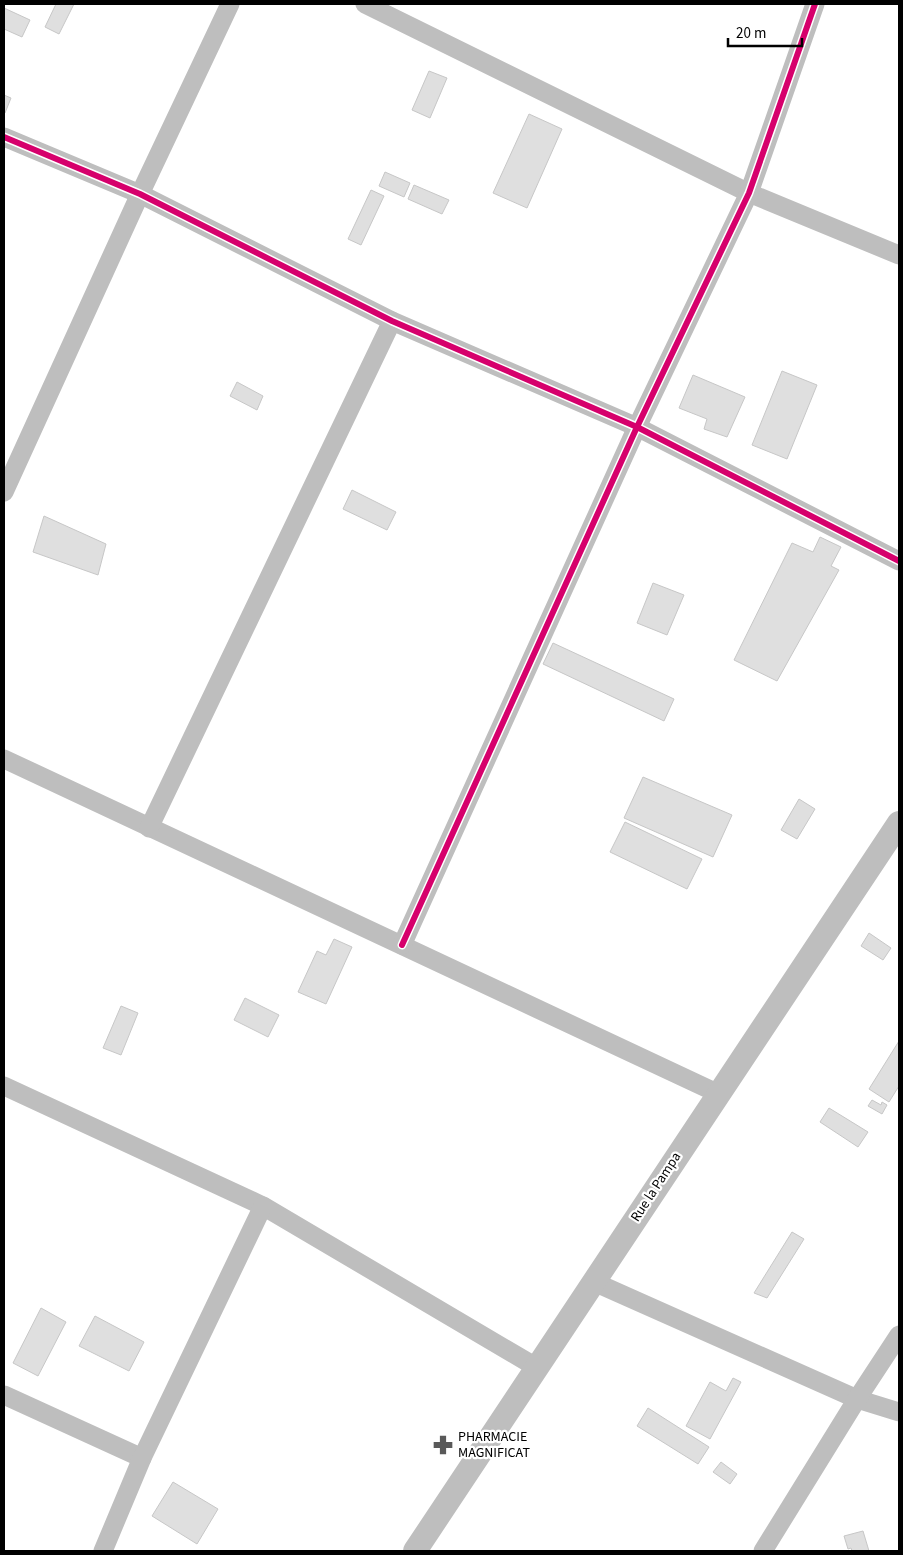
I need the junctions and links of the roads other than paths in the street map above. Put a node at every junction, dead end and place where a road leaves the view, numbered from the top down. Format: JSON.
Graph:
{"nodes":[{"id":1,"x":230,"y":4,"type":"edge"},
{"id":2,"x":365,"y":4,"type":"edge"},
{"id":3,"x":815,"y":4,"type":"edge"},
{"id":4,"x":4,"y":137,"type":"edge"},
{"id":5,"x":749,"y":193,"type":"junction"},
{"id":6,"x":140,"y":194,"type":"junction"},
{"id":7,"x":899,"y":255,"type":"edge"},
{"id":8,"x":392,"y":321,"type":"junction"},
{"id":9,"x":637,"y":427,"type":"junction"},
{"id":10,"x":4,"y":492,"type":"edge"},
{"id":11,"x":899,"y":561,"type":"edge"},
{"id":12,"x":4,"y":759,"type":"edge"},
{"id":13,"x":899,"y":823,"type":"edge"},
{"id":14,"x":150,"y":828,"type":"junction"},
{"id":15,"x":402,"y":945,"type":"junction"},
{"id":16,"x":4,"y":1086,"type":"edge"},
{"id":17,"x":717,"y":1094,"type":"junction"},
{"id":18,"x":263,"y":1206,"type":"junction"},
{"id":19,"x":594,"y":1282,"type":"junction"},
{"id":20,"x":899,"y":1335,"type":"edge"},
{"id":21,"x":536,"y":1367,"type":"junction"},
{"id":22,"x":4,"y":1395,"type":"edge"},
{"id":23,"x":857,"y":1399,"type":"junction"},
{"id":24,"x":899,"y":1412,"type":"edge"},
{"id":25,"x":142,"y":1458,"type":"junction"},
{"id":26,"x":103,"y":1551,"type":"edge"},
{"id":27,"x":415,"y":1551,"type":"edge"},
{"id":28,"x":763,"y":1551,"type":"edge"}],
"edges":[{"from":1,"to":6,"type":"street"},
{"from":2,"to":5,"type":"street"},
{"from":3,"to":5,"type":"street"},
{"from":4,"to":6,"type":"street"},
{"from":5,"to":7,"type":"street"},
{"from":5,"to":9,"type":"street"},
{"from":6,"to":8,"type":"street"},
{"from":6,"to":10,"type":"street"},
{"from":8,"to":9,"type":"street"},
{"from":8,"to":14,"type":"street"},
{"from":9,"to":11,"type":"street"},
{"from":9,"to":15,"type":"street"},
{"from":12,"to":14,"type":"street"},
{"from":13,"to":17,"type":"street","name":"Rue la Pampa"},
{"from":14,"to":15,"type":"street"},
{"from":15,"to":17,"type":"street"},
{"from":16,"to":18,"type":"street"},
{"from":17,"to":19,"type":"street","name":"Rue la Pampa"},
{"from":18,"to":21,"type":"street"},
{"from":18,"to":25,"type":"street"},
{"from":19,"to":21,"type":"street","name":"Rue la Pampa"},
{"from":19,"to":23,"type":"street"},
{"from":20,"to":23,"type":"street"},
{"from":21,"to":27,"type":"street","name":"Rue la Pampa"},
{"from":22,"to":25,"type":"street"},
{"from":23,"to":24,"type":"street"},
{"from":23,"to":28,"type":"street"},
{"from":25,"to":26,"type":"street"}]}
